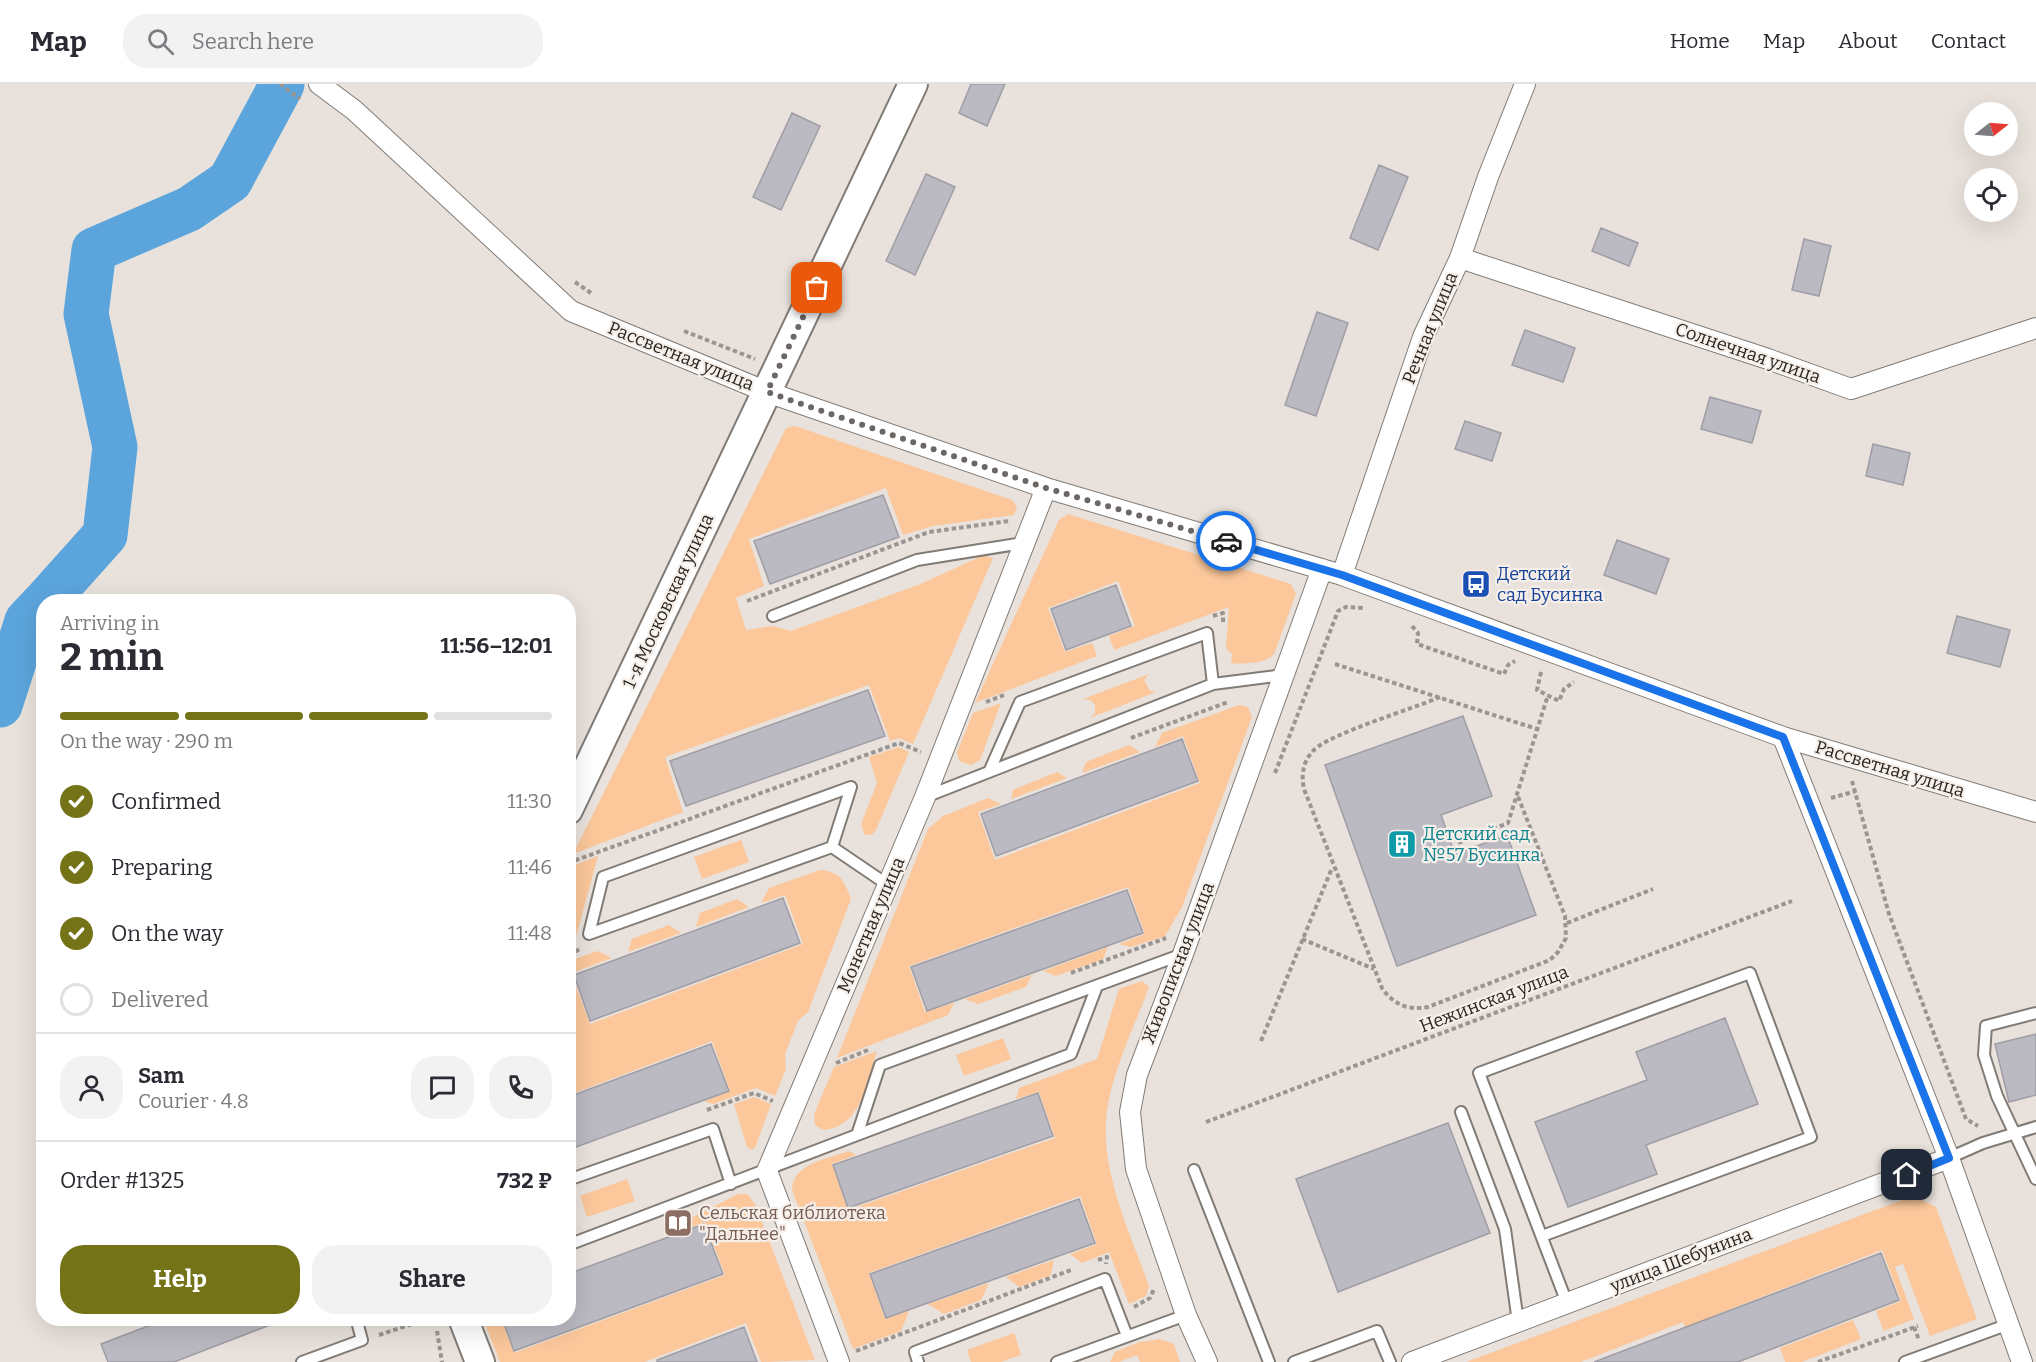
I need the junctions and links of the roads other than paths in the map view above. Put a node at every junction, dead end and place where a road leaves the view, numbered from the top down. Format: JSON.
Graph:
{"nodes":[{"id":1,"x":319,"y":84,"type":"edge"},
{"id":2,"x":913,"y":84,"type":"edge"},
{"id":3,"x":1526,"y":84,"type":"edge"},
{"id":4,"x":1460,"y":258,"type":"junction"},
{"id":5,"x":2036,"y":328,"type":"edge"},
{"id":6,"x":773,"y":381,"type":"junction"},
{"id":7,"x":1046,"y":488,"type":"junction"},
{"id":8,"x":1023,"y":543,"type":"junction"},
{"id":9,"x":1322,"y":569,"type":"junction"},
{"id":10,"x":1342,"y":575,"type":"junction"},
{"id":11,"x":773,"y":616,"type":"dead end"},
{"id":12,"x":1284,"y":675,"type":"junction"},
{"id":13,"x":1213,"y":684,"type":"junction"},
{"id":14,"x":1783,"y":737,"type":"junction"},
{"id":15,"x":989,"y":772,"type":"junction"},
{"id":16,"x":925,"y":797,"type":"junction"},
{"id":17,"x":2036,"y":812,"type":"edge"},
{"id":18,"x":576,"y":814,"type":"edge"},
{"id":19,"x":832,"y":847,"type":"junction"},
{"id":20,"x":888,"y":885,"type":"junction"},
{"id":21,"x":1183,"y":954,"type":"junction"},
{"id":22,"x":1097,"y":986,"type":"junction"},
{"id":23,"x":2036,"y":1013,"type":"edge"},
{"id":24,"x":1461,"y":1112,"type":"dead end"},
{"id":25,"x":2036,"y":1127,"type":"edge"},
{"id":26,"x":2014,"y":1132,"type":"junction"},
{"id":27,"x":857,"y":1135,"type":"junction"},
{"id":28,"x":1949,"y":1158,"type":"junction"},
{"id":29,"x":1194,"y":1170,"type":"dead end"},
{"id":30,"x":767,"y":1171,"type":"junction"},
{"id":31,"x":576,"y":1177,"type":"edge"},
{"id":32,"x":2036,"y":1179,"type":"edge"},
{"id":33,"x":731,"y":1184,"type":"junction"},
{"id":34,"x":1542,"y":1236,"type":"junction"},
{"id":35,"x":576,"y":1242,"type":"edge"},
{"id":36,"x":1567,"y":1303,"type":"junction"},
{"id":37,"x":1186,"y":1315,"type":"junction"},
{"id":38,"x":1518,"y":1322,"type":"junction"},
{"id":39,"x":2009,"y":1324,"type":"junction"},
{"id":40,"x":358,"y":1326,"type":"edge"},
{"id":41,"x":452,"y":1326,"type":"edge"},
{"id":42,"x":1127,"y":1336,"type":"junction"},
{"id":43,"x":844,"y":1358,"type":"edge"},
{"id":44,"x":302,"y":1362,"type":"edge"},
{"id":45,"x":480,"y":1362,"type":"edge"},
{"id":46,"x":918,"y":1362,"type":"edge"},
{"id":47,"x":1057,"y":1362,"type":"edge"},
{"id":48,"x":1207,"y":1362,"type":"edge"},
{"id":49,"x":1269,"y":1362,"type":"edge"},
{"id":50,"x":1294,"y":1362,"type":"edge"},
{"id":51,"x":1390,"y":1362,"type":"edge"},
{"id":52,"x":1412,"y":1362,"type":"edge"},
{"id":53,"x":1905,"y":1362,"type":"edge"},
{"id":54,"x":2022,"y":1362,"type":"edge"}],
"edges":[{"from":1,"to":6,"type":"street","name":"Рассветная улица"},
{"from":2,"to":6,"type":"street","name":"1-я Московская улица"},
{"from":3,"to":4,"type":"street","name":"Речная улица"},
{"from":4,"to":5,"type":"street","name":"Солнечная улица"},
{"from":4,"to":10,"type":"street","name":"Речная улица"},
{"from":6,"to":7,"type":"street","name":"Рассветная улица"},
{"from":6,"to":18,"type":"street","name":"1-я Московская улица"},
{"from":7,"to":8,"type":"street","name":"Монетная улица"},
{"from":7,"to":9,"type":"street","name":"Рассветная улица"},
{"from":8,"to":11,"type":"lane"},
{"from":8,"to":16,"type":"street","name":"Монетная улица"},
{"from":9,"to":10,"type":"street","name":"Рассветная улица"},
{"from":9,"to":12,"type":"street","name":"Живописная улица"},
{"from":10,"to":14,"type":"street","name":"Рассветная улица"},
{"from":12,"to":13,"type":"lane"},
{"from":12,"to":21,"type":"street","name":"Живописная улица"},
{"from":13,"to":15,"type":"lane"},
{"from":13,"to":15,"type":"lane"},
{"from":14,"to":17,"type":"street","name":"Рассветная улица"},
{"from":14,"to":28,"type":"street"},
{"from":15,"to":16,"type":"lane"},
{"from":16,"to":20,"type":"street","name":"Монетная улица"},
{"from":19,"to":19,"type":"lane"},
{"from":19,"to":20,"type":"lane"},
{"from":20,"to":30,"type":"street","name":"Монетная улица"},
{"from":21,"to":22,"type":"lane"},
{"from":21,"to":37,"type":"street","name":"Живописная улица"},
{"from":22,"to":27,"type":"lane"},
{"from":22,"to":27,"type":"lane"},
{"from":23,"to":26,"type":"lane"},
{"from":24,"to":38,"type":"lane"},
{"from":25,"to":26,"type":"lane"},
{"from":26,"to":28,"type":"lane"},
{"from":26,"to":32,"type":"lane"},
{"from":27,"to":30,"type":"lane"},
{"from":28,"to":36,"type":"street","name":"улица Шебунина"},
{"from":28,"to":39,"type":"street"},
{"from":29,"to":49,"type":"lane"},
{"from":30,"to":33,"type":"lane"},
{"from":30,"to":43,"type":"street"},
{"from":31,"to":33,"type":"lane"},
{"from":33,"to":35,"type":"lane"},
{"from":34,"to":34,"type":"lane"},
{"from":34,"to":36,"type":"lane"},
{"from":36,"to":38,"type":"street","name":"улица Шебунина"},
{"from":37,"to":42,"type":"lane"},
{"from":37,"to":48,"type":"street","name":"Живописная улица"},
{"from":38,"to":52,"type":"street","name":"улица Шебунина"},
{"from":39,"to":53,"type":"lane"},
{"from":39,"to":54,"type":"street"},
{"from":40,"to":44,"type":"lane"},
{"from":41,"to":45,"type":"street"},
{"from":42,"to":46,"type":"lane"},
{"from":42,"to":47,"type":"lane"},
{"from":50,"to":51,"type":"lane"}]}
